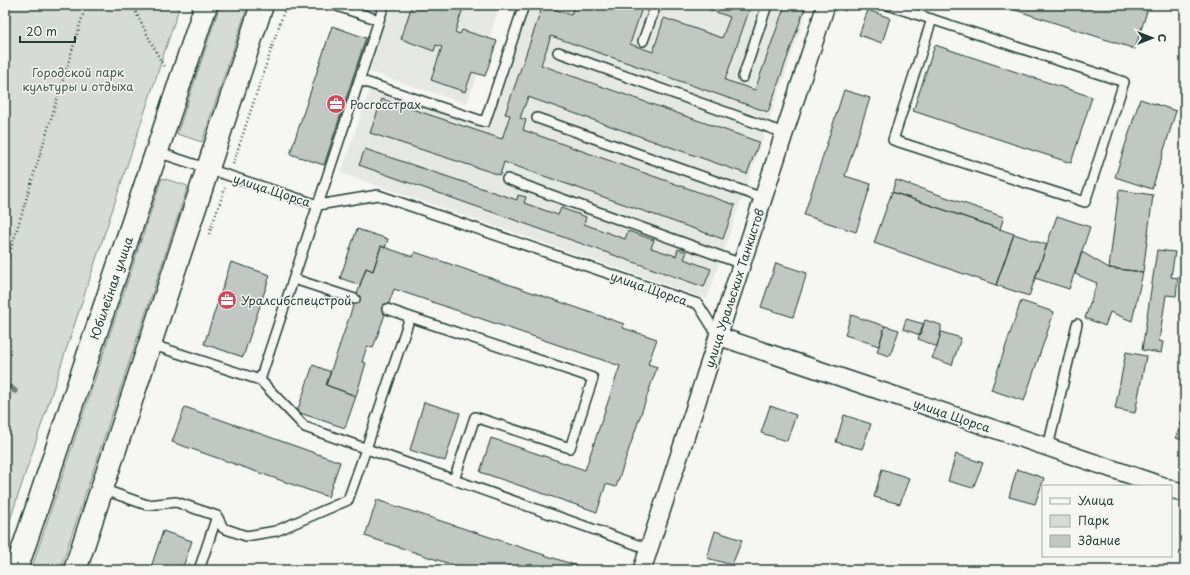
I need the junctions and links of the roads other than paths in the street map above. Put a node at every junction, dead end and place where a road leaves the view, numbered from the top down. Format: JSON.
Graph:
{"nodes":[{"id":1,"x":206,"y":5,"type":"edge"},
{"id":2,"x":262,"y":5,"type":"edge"},
{"id":3,"x":334,"y":5,"type":"edge"},
{"id":4,"x":384,"y":5,"type":"edge"},
{"id":5,"x":524,"y":5,"type":"edge"},
{"id":6,"x":656,"y":5,"type":"edge"},
{"id":7,"x":767,"y":5,"type":"edge"},
{"id":8,"x":826,"y":5,"type":"edge"},
{"id":9,"x":888,"y":5,"type":"edge"},
{"id":10,"x":379,"y":20,"type":"junction"},
{"id":11,"x":932,"y":20,"type":"junction"},
{"id":12,"x":643,"y":41,"type":"dead end"},
{"id":13,"x":558,"y":52,"type":"dead end"},
{"id":14,"x":743,"y":77,"type":"dead end"},
{"id":15,"x":360,"y":80,"type":"junction"},
{"id":16,"x":537,"y":118,"type":"dead end"},
{"id":17,"x":784,"y":133,"type":"junction"},
{"id":18,"x":157,"y":152,"type":"junction"},
{"id":19,"x":208,"y":169,"type":"junction"},
{"id":20,"x":507,"y":179,"type":"dead end"},
{"id":21,"x":763,"y":198,"type":"junction"},
{"id":22,"x":318,"y":205,"type":"junction"},
{"id":23,"x":742,"y":264,"type":"junction"},
{"id":24,"x":294,"y":279,"type":"junction"},
{"id":25,"x":355,"y":299,"type":"dead end"},
{"id":26,"x":386,"y":309,"type":"dead end"},
{"id":27,"x":410,"y":317,"type":"junction"},
{"id":28,"x":1077,"y":324,"type":"dead end"},
{"id":29,"x":718,"y":336,"type":"junction"},
{"id":30,"x":150,"y":344,"type":"junction"},
{"id":31,"x":260,"y":380,"type":"junction"},
{"id":32,"x":1048,"y":447,"type":"junction"},
{"id":33,"x":366,"y":449,"type":"junction"},
{"id":34,"x":454,"y":480,"type":"junction"},
{"id":35,"x":1160,"y":485,"type":"edge"},
{"id":36,"x":1172,"y":489,"type":"edge"},
{"id":37,"x":102,"y":490,"type":"junction"},
{"id":38,"x":1185,"y":493,"type":"edge"},
{"id":39,"x":217,"y":516,"type":"junction"},
{"id":40,"x":649,"y":549,"type":"junction"},
{"id":41,"x":645,"y":569,"type":"edge"},
{"id":42,"x":16,"y":570,"type":"edge"},
{"id":43,"x":75,"y":570,"type":"edge"},
{"id":44,"x":199,"y":570,"type":"edge"}],
"edges":[{"from":1,"to":18,"type":"main road","name":"Юбилейная улица"},
{"from":2,"to":19,"type":"main road"},
{"from":3,"to":10,"type":"lane"},
{"from":4,"to":10,"type":"lane"},
{"from":5,"to":15,"type":"lane"},
{"from":6,"to":12,"type":"lane"},
{"from":7,"to":14,"type":"lane"},
{"from":8,"to":17,"type":"street","name":"улица Уральских Танкистов"},
{"from":9,"to":11,"type":"lane"},
{"from":10,"to":15,"type":"lane"},
{"from":11,"to":11,"type":"lane"},
{"from":13,"to":17,"type":"lane"},
{"from":15,"to":22,"type":"lane"},
{"from":16,"to":21,"type":"lane"},
{"from":17,"to":21,"type":"street","name":"улица Уральских Танкистов"},
{"from":18,"to":19,"type":"lane","name":"улица Щорса"},
{"from":18,"to":42,"type":"main road","name":"Юбилейная улица"},
{"from":19,"to":22,"type":"lane","name":"улица Щорса"},
{"from":19,"to":30,"type":"main road"},
{"from":20,"to":23,"type":"lane"},
{"from":21,"to":23,"type":"street","name":"улица Уральских Танкистов"},
{"from":22,"to":24,"type":"lane"},
{"from":22,"to":29,"type":"lane","name":"улица Щорса"},
{"from":23,"to":29,"type":"street","name":"улица Уральских Танкистов"},
{"from":24,"to":25,"type":"lane"},
{"from":24,"to":31,"type":"lane"},
{"from":26,"to":27,"type":"lane"},
{"from":27,"to":33,"type":"lane"},
{"from":27,"to":34,"type":"lane"},
{"from":28,"to":32,"type":"lane"},
{"from":29,"to":32,"type":"street","name":"улица Щорса"},
{"from":29,"to":40,"type":"street","name":"улица Уральских Танкистов"},
{"from":30,"to":31,"type":"lane"},
{"from":30,"to":37,"type":"main road"},
{"from":31,"to":33,"type":"lane"},
{"from":32,"to":35,"type":"street","name":"улица Щорса"},
{"from":33,"to":34,"type":"lane"},
{"from":33,"to":39,"type":"lane"},
{"from":34,"to":40,"type":"lane"},
{"from":36,"to":38,"type":"street"},
{"from":37,"to":39,"type":"lane"},
{"from":37,"to":43,"type":"main road"},
{"from":39,"to":44,"type":"lane"},
{"from":40,"to":41,"type":"street","name":"улица Уральских Танкистов"}]}
